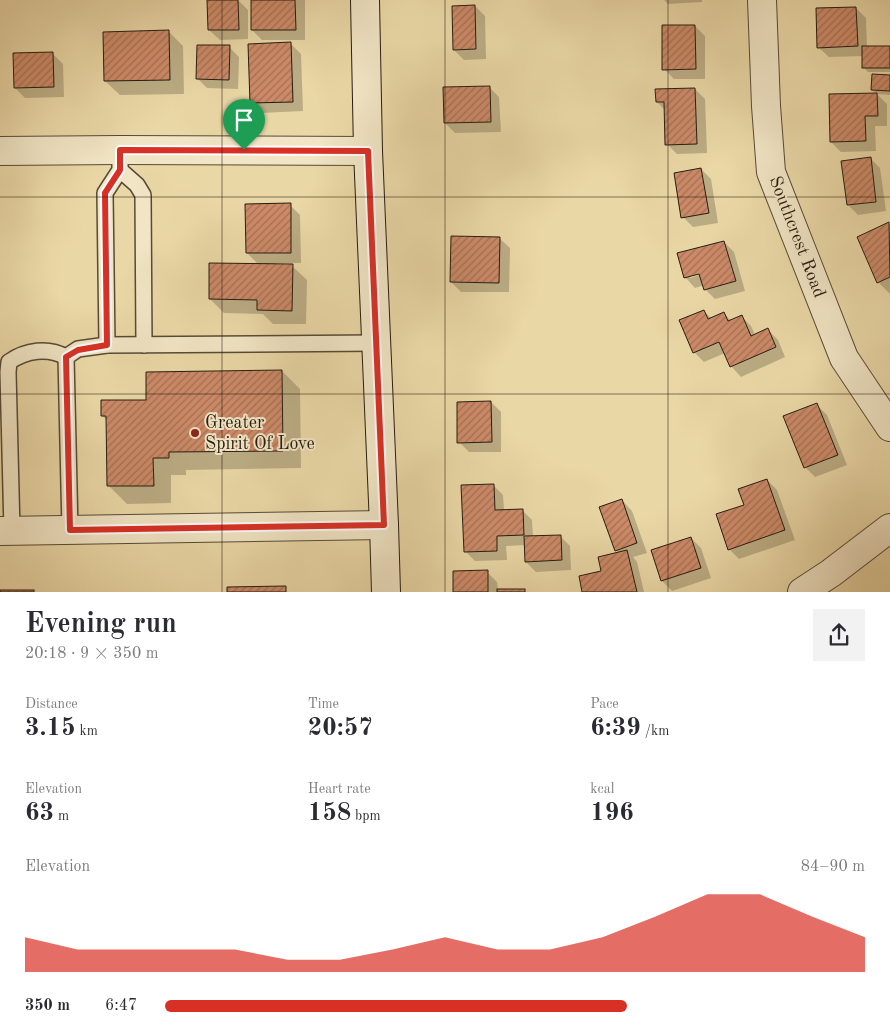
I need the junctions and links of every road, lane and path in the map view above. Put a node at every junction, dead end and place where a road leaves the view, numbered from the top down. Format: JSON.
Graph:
{"nodes":[{"id":1,"x":365,"y":0,"type":"edge"},
{"id":2,"x":762,"y":0,"type":"edge"},
{"id":3,"x":0,"y":151,"type":"edge"},
{"id":4,"x":368,"y":151,"type":"junction"},
{"id":5,"x":120,"y":160,"type":"junction"},
{"id":6,"x":376,"y":342,"type":"junction"},
{"id":7,"x":107,"y":345,"type":"junction"},
{"id":8,"x":144,"y":345,"type":"junction"},
{"id":9,"x":66,"y":357,"type":"junction"},
{"id":10,"x":890,"y":427,"type":"edge"},
{"id":11,"x":384,"y":525,"type":"junction"},
{"id":12,"x":890,"y":528,"type":"edge"},
{"id":13,"x":70,"y":530,"type":"junction"},
{"id":14,"x":6,"y":531,"type":"edge"},
{"id":15,"x":386,"y":592,"type":"edge"},
{"id":16,"x":802,"y":592,"type":"edge"}],
"edges":[{"from":1,"to":4,"type":"street"},
{"from":2,"to":10,"type":"street","name":"Southcrest Road"},
{"from":3,"to":5,"type":"street"},
{"from":4,"to":5,"type":"street"},
{"from":4,"to":6,"type":"street"},
{"from":5,"to":7,"type":"lane"},
{"from":5,"to":8,"type":"lane"},
{"from":6,"to":8,"type":"lane"},
{"from":6,"to":11,"type":"street"},
{"from":7,"to":8,"type":"lane"},
{"from":7,"to":9,"type":"lane"},
{"from":9,"to":13,"type":"lane"},
{"from":9,"to":14,"type":"lane"},
{"from":11,"to":13,"type":"street"},
{"from":11,"to":15,"type":"street"},
{"from":12,"to":16,"type":"street"},
{"from":13,"to":14,"type":"street"}]}
